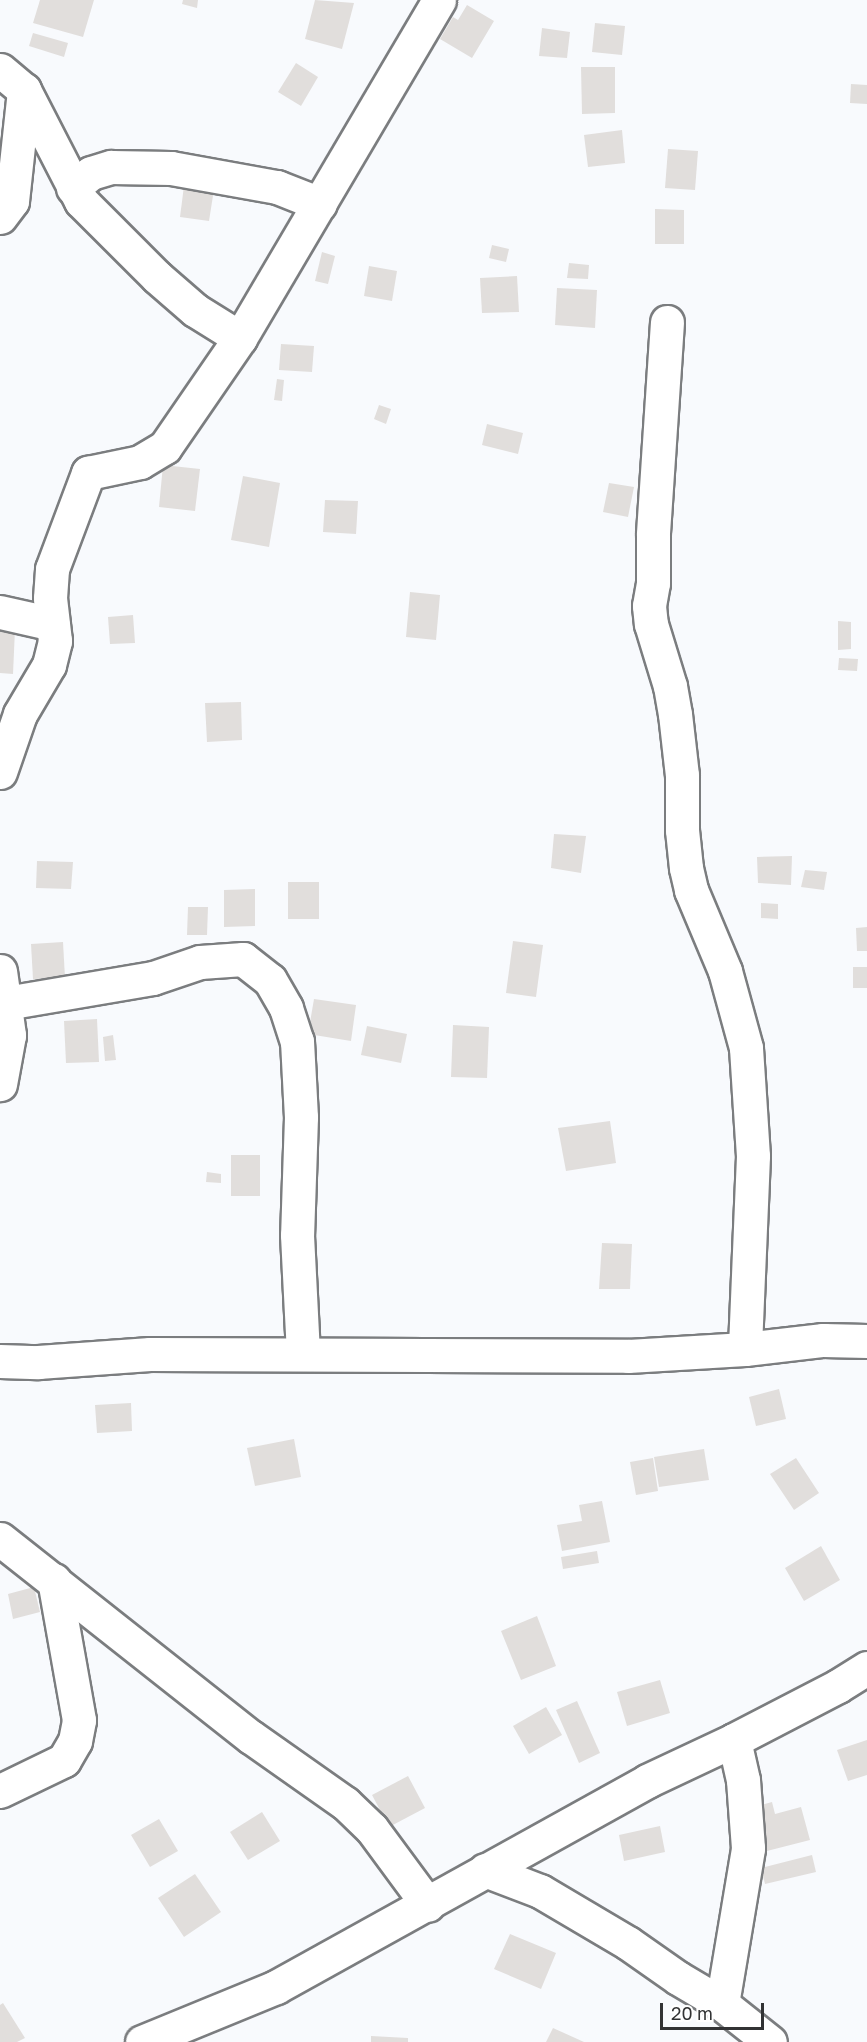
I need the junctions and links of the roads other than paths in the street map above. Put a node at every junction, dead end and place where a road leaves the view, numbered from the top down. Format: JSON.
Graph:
{"nodes":[{"id":1,"x":439,"y":0,"type":"edge"},
{"id":2,"x":12,"y":80,"type":"edge"},
{"id":3,"x":73,"y":188,"type":"junction"},
{"id":4,"x":320,"y":204,"type":"junction"},
{"id":5,"x":0,"y":218,"type":"edge"},
{"id":6,"x":667,"y":322,"type":"dead end"},
{"id":7,"x":240,"y":338,"type":"junction"},
{"id":8,"x":0,"y":612,"type":"edge"},
{"id":9,"x":53,"y":624,"type":"junction"},
{"id":10,"x":0,"y":772,"type":"edge"},
{"id":11,"x":0,"y":971,"type":"edge"},
{"id":12,"x":6,"y":1003,"type":"junction"},
{"id":13,"x":0,"y":1084,"type":"edge"},
{"id":14,"x":867,"y":1341,"type":"edge"},
{"id":15,"x":745,"y":1349,"type":"junction"},
{"id":16,"x":303,"y":1354,"type":"junction"},
{"id":17,"x":0,"y":1361,"type":"edge"},
{"id":18,"x":0,"y":1539,"type":"edge"},
{"id":19,"x":54,"y":1580,"type":"junction"},
{"id":20,"x":867,"y":1668,"type":"edge"},
{"id":21,"x":734,"y":1740,"type":"junction"},
{"id":22,"x":0,"y":1791,"type":"edge"},
{"id":23,"x":485,"y":1870,"type":"junction"},
{"id":24,"x":428,"y":1905,"type":"junction"},
{"id":25,"x":722,"y":2004,"type":"junction"},
{"id":26,"x":142,"y":2042,"type":"edge"},
{"id":27,"x":770,"y":2042,"type":"edge"}],
"edges":[{"from":1,"to":4,"type":"street"},
{"from":2,"to":3,"type":"street"},
{"from":2,"to":5,"type":"street"},
{"from":3,"to":4,"type":"street"},
{"from":3,"to":7,"type":"street"},
{"from":4,"to":7,"type":"street"},
{"from":6,"to":15,"type":"street"},
{"from":7,"to":9,"type":"street"},
{"from":8,"to":9,"type":"street"},
{"from":9,"to":10,"type":"street"},
{"from":11,"to":12,"type":"street"},
{"from":12,"to":13,"type":"street"},
{"from":12,"to":16,"type":"street"},
{"from":14,"to":15,"type":"street"},
{"from":15,"to":16,"type":"street"},
{"from":16,"to":17,"type":"street"},
{"from":18,"to":19,"type":"street"},
{"from":19,"to":22,"type":"street"},
{"from":19,"to":24,"type":"street"},
{"from":20,"to":21,"type":"street"},
{"from":21,"to":23,"type":"street"},
{"from":21,"to":25,"type":"street"},
{"from":23,"to":24,"type":"street"},
{"from":23,"to":25,"type":"street"},
{"from":24,"to":26,"type":"street"},
{"from":25,"to":27,"type":"street"}]}
